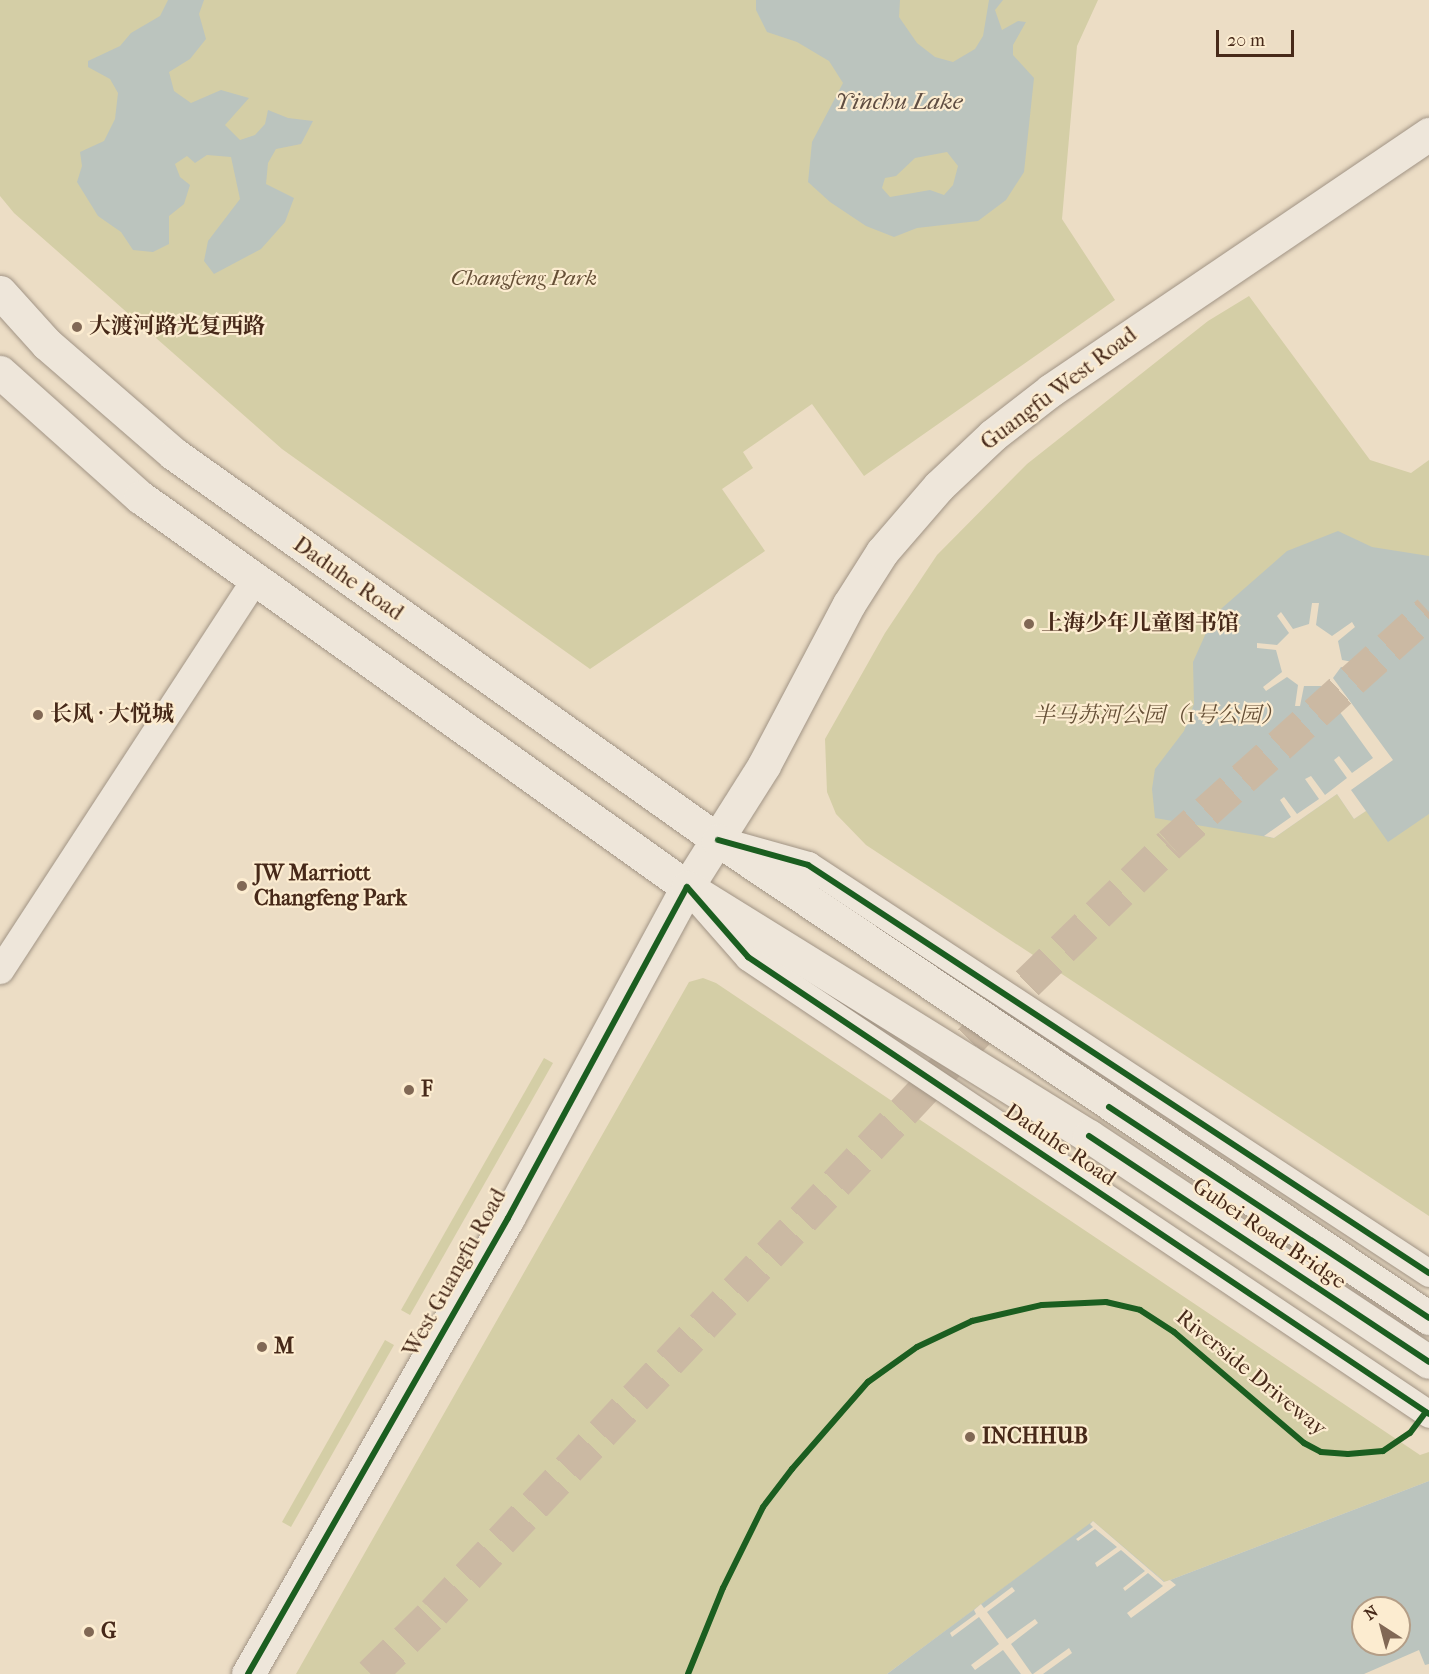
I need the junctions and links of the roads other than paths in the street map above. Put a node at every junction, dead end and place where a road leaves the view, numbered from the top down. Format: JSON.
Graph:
{"nodes":[{"id":1,"x":1429,"y":134,"type":"edge"},
{"id":2,"x":0,"y":292,"type":"edge"},
{"id":3,"x":0,"y":372,"type":"edge"},
{"id":4,"x":256,"y":577,"type":"junction"},
{"id":5,"x":718,"y":840,"type":"junction"},
{"id":6,"x":687,"y":887,"type":"junction"},
{"id":7,"x":0,"y":970,"type":"edge"},
{"id":8,"x":1109,"y":1107,"type":"joint"},
{"id":9,"x":1089,"y":1136,"type":"joint"},
{"id":10,"x":1429,"y":1273,"type":"edge"},
{"id":11,"x":1429,"y":1318,"type":"edge"},
{"id":12,"x":1429,"y":1362,"type":"edge"},
{"id":13,"x":1429,"y":1414,"type":"edge"},
{"id":14,"x":248,"y":1674,"type":"edge"}],
"edges":[{"from":1,"to":5,"type":"main road","name":"Guangfu West Road"},
{"from":2,"to":5,"type":"main road","name":"Daduhe Road"},
{"from":3,"to":4,"type":"main road","name":"Daduhe Road"},
{"from":4,"to":6,"type":"main road","name":"Daduhe Road"},
{"from":4,"to":7,"type":"street"},
{"from":5,"to":6,"type":"main road","name":"Guangfu West Road"},
{"from":5,"to":8,"type":"main road","name":"Daduhe Road"},
{"from":5,"to":10,"type":"street","name":"Daduhe Road"},
{"from":6,"to":9,"type":"main road","name":"Daduhe Road"},
{"from":6,"to":13,"type":"street","name":"Daduhe Road"},
{"from":6,"to":14,"type":"main road","name":"West Guangfu Road"},
{"from":8,"to":11,"type":"main road","name":"Gubei Road Bridge"},
{"from":9,"to":12,"type":"main road","name":"Gubei Road Bridge"}]}
